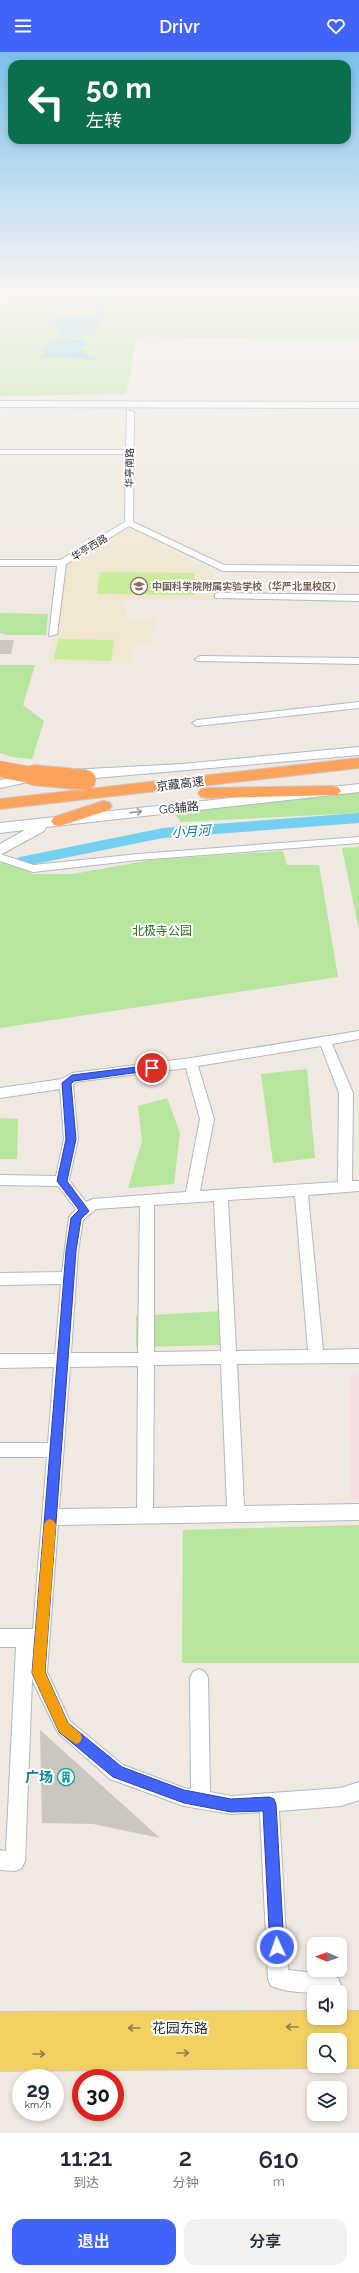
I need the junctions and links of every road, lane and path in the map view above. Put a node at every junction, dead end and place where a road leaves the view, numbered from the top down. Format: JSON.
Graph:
{"nodes":[{"id":1,"x":0,"y":401,"type":"edge"},
{"id":2,"x":264,"y":402,"type":"junction"},
{"id":3,"x":359,"y":403,"type":"edge"},
{"id":4,"x":0,"y":404,"type":"edge"},
{"id":5,"x":189,"y":405,"type":"junction"},
{"id":6,"x":23,"y":406,"type":"junction"},
{"id":7,"x":0,"y":408,"type":"edge"},
{"id":8,"x":205,"y":408,"type":"junction"},
{"id":9,"x":250,"y":408,"type":"junction"},
{"id":10,"x":359,"y":410,"type":"edge"},
{"id":11,"x":0,"y":412,"type":"edge"},
{"id":12,"x":130,"y":412,"type":"junction"},
{"id":13,"x":0,"y":452,"type":"edge"},
{"id":14,"x":130,"y":452,"type":"junction"},
{"id":15,"x":129,"y":524,"type":"junction"},
{"id":16,"x":0,"y":563,"type":"edge"},
{"id":17,"x":62,"y":563,"type":"junction"},
{"id":18,"x":359,"y":569,"type":"edge"},
{"id":19,"x":218,"y":596,"type":"dead end"},
{"id":20,"x":359,"y":598,"type":"edge"},
{"id":21,"x":52,"y":634,"type":"dead end"},
{"id":22,"x":200,"y":659,"type":"dead end"},
{"id":23,"x":359,"y":661,"type":"edge"},
{"id":24,"x":359,"y":706,"type":"edge"},
{"id":25,"x":197,"y":722,"type":"dead end"},
{"id":26,"x":359,"y":751,"type":"edge"},
{"id":27,"x":359,"y":759,"type":"edge"},
{"id":28,"x":0,"y":762,"type":"edge"},
{"id":29,"x":359,"y":763,"type":"edge"},
{"id":30,"x":0,"y":769,"type":"edge"},
{"id":31,"x":52,"y":773,"type":"junction"},
{"id":32,"x":359,"y":776,"type":"edge"},
{"id":33,"x":0,"y":784,"type":"edge"},
{"id":34,"x":162,"y":786,"type":"junction"},
{"id":35,"x":359,"y":788,"type":"edge"},
{"id":36,"x":332,"y":791,"type":"junction"},
{"id":37,"x":203,"y":793,"type":"junction"},
{"id":38,"x":0,"y":794,"type":"edge"},
{"id":39,"x":0,"y":804,"type":"edge"},
{"id":40,"x":103,"y":806,"type":"junction"},
{"id":41,"x":0,"y":817,"type":"edge"},
{"id":42,"x":60,"y":820,"type":"junction"},
{"id":43,"x":0,"y":828,"type":"edge"},
{"id":44,"x":359,"y":840,"type":"edge"},
{"id":45,"x":0,"y":850,"type":"edge"},
{"id":46,"x":0,"y":857,"type":"edge"},
{"id":47,"x":359,"y":1035,"type":"edge"},
{"id":48,"x":325,"y":1041,"type":"junction"},
{"id":49,"x":191,"y":1063,"type":"junction"},
{"id":50,"x":66,"y":1083,"type":"junction"},
{"id":51,"x":0,"y":1093,"type":"edge"},
{"id":52,"x":0,"y":1180,"type":"edge"},
{"id":53,"x":62,"y":1181,"type":"junction"},
{"id":54,"x":352,"y":1186,"type":"edge"},
{"id":55,"x":301,"y":1190,"type":"junction"},
{"id":56,"x":221,"y":1196,"type":"junction"},
{"id":57,"x":192,"y":1198,"type":"junction"},
{"id":58,"x":147,"y":1201,"type":"junction"},
{"id":59,"x":85,"y":1211,"type":"junction"},
{"id":60,"x":69,"y":1278,"type":"junction"},
{"id":61,"x":0,"y":1279,"type":"edge"},
{"id":62,"x":316,"y":1356,"type":"junction"},
{"id":63,"x":359,"y":1356,"type":"edge"},
{"id":64,"x":228,"y":1357,"type":"junction"},
{"id":65,"x":146,"y":1358,"type":"junction"},
{"id":66,"x":63,"y":1359,"type":"junction"},
{"id":67,"x":0,"y":1361,"type":"edge"},
{"id":68,"x":0,"y":1450,"type":"edge"},
{"id":69,"x":56,"y":1450,"type":"junction"},
{"id":70,"x":359,"y":1512,"type":"edge"},
{"id":71,"x":236,"y":1514,"type":"junction"},
{"id":72,"x":145,"y":1515,"type":"junction"},
{"id":73,"x":50,"y":1517,"type":"junction"},
{"id":74,"x":0,"y":1638,"type":"edge"},
{"id":75,"x":33,"y":1638,"type":"junction"},
{"id":76,"x":199,"y":1678,"type":"dead end"},
{"id":77,"x":359,"y":1791,"type":"edge"},
{"id":78,"x":201,"y":1800,"type":"junction"},
{"id":79,"x":269,"y":1804,"type":"junction"},
{"id":80,"x":0,"y":1860,"type":"edge"},
{"id":81,"x":331,"y":1985,"type":"dead end"},
{"id":82,"x":359,"y":2027,"type":"edge"},
{"id":83,"x":0,"y":2028,"type":"edge"},
{"id":84,"x":307,"y":2052,"type":"edge"},
{"id":85,"x":347,"y":2052,"type":"edge"},
{"id":86,"x":359,"y":2052,"type":"edge"},
{"id":87,"x":0,"y":2055,"type":"edge"}],
"edges":[{"from":1,"to":5,"type":"street"},
{"from":2,"to":3,"type":"street"},
{"from":2,"to":5,"type":"street"},
{"from":2,"to":9,"type":"street"},
{"from":3,"to":9,"type":"street"},
{"from":4,"to":6,"type":"street"},
{"from":5,"to":6,"type":"street"},
{"from":5,"to":8,"type":"street"},
{"from":5,"to":9,"type":"street"},
{"from":6,"to":7,"type":"street"},
{"from":6,"to":8,"type":"street"},
{"from":8,"to":9,"type":"street"},
{"from":8,"to":12,"type":"street"},
{"from":9,"to":10,"type":"street"},
{"from":11,"to":12,"type":"street"},
{"from":12,"to":14,"type":"street","name":"华亭南路"},
{"from":13,"to":14,"type":"street"},
{"from":14,"to":15,"type":"street","name":"华亭南路"},
{"from":15,"to":17,"type":"street","name":"华亭西路"},
{"from":15,"to":18,"type":"street"},
{"from":16,"to":17,"type":"street","name":"华亭西路"},
{"from":17,"to":21,"type":"street"},
{"from":19,"to":20,"type":"street"},
{"from":22,"to":23,"type":"street"},
{"from":24,"to":25,"type":"street"},
{"from":26,"to":31,"type":"street"},
{"from":27,"to":30,"type":"highway","bridge":true},
{"from":28,"to":31,"type":"street"},
{"from":29,"to":34,"type":"highway","name":"京藏高速"},
{"from":31,"to":33,"type":"street"},
{"from":32,"to":37,"type":"highway","name":"京藏高速"},
{"from":34,"to":38,"type":"highway"},
{"from":34,"to":39,"type":"highway","name":"京藏高速"},
{"from":35,"to":36,"type":"street","name":"G6辅路"},
{"from":36,"to":37,"type":"highway"},
{"from":42,"to":36,"type":"street","name":"G6辅路","one_way":true},
{"from":37,"to":40,"type":"highway","name":"京藏高速"},
{"from":40,"to":41,"type":"highway","name":"京藏高速"},
{"from":40,"to":42,"type":"highway"},
{"from":42,"to":43,"type":"street","name":"G6辅路"},
{"from":42,"to":45,"type":"street"},
{"from":44,"to":46,"type":"street"},
{"from":47,"to":48,"type":"street"},
{"from":48,"to":49,"type":"street"},
{"from":48,"to":54,"type":"street"},
{"from":49,"to":50,"type":"street"},
{"from":49,"to":57,"type":"street"},
{"from":50,"to":51,"type":"street"},
{"from":50,"to":53,"type":"street"},
{"from":52,"to":53,"type":"street"},
{"from":53,"to":59,"type":"street"},
{"from":54,"to":55,"type":"street"},
{"from":55,"to":56,"type":"street"},
{"from":55,"to":62,"type":"street"},
{"from":56,"to":57,"type":"street"},
{"from":56,"to":64,"type":"street"},
{"from":57,"to":58,"type":"street"},
{"from":58,"to":59,"type":"street"},
{"from":58,"to":65,"type":"street"},
{"from":59,"to":60,"type":"street"},
{"from":60,"to":61,"type":"street"},
{"from":60,"to":66,"type":"street"},
{"from":62,"to":63,"type":"street"},
{"from":62,"to":64,"type":"street"},
{"from":64,"to":65,"type":"street"},
{"from":64,"to":71,"type":"street"},
{"from":65,"to":66,"type":"street"},
{"from":65,"to":72,"type":"street"},
{"from":66,"to":67,"type":"street"},
{"from":66,"to":69,"type":"street"},
{"from":68,"to":69,"type":"street"},
{"from":69,"to":73,"type":"street"},
{"from":70,"to":71,"type":"street"},
{"from":71,"to":72,"type":"street"},
{"from":72,"to":73,"type":"street"},
{"from":73,"to":75,"type":"street"},
{"from":74,"to":75,"type":"street"},
{"from":75,"to":78,"type":"street"},
{"from":75,"to":80,"type":"street"},
{"from":76,"to":78,"type":"street"},
{"from":77,"to":79,"type":"street"},
{"from":78,"to":79,"type":"street"},
{"from":79,"to":81,"type":"street"},
{"from":82,"to":83,"type":"main road","name":"花园东路","one_way":true},
{"from":87,"to":84,"type":"main road","name":"花园东路","one_way":true},
{"from":85,"to":86,"type":"main road"}]}
